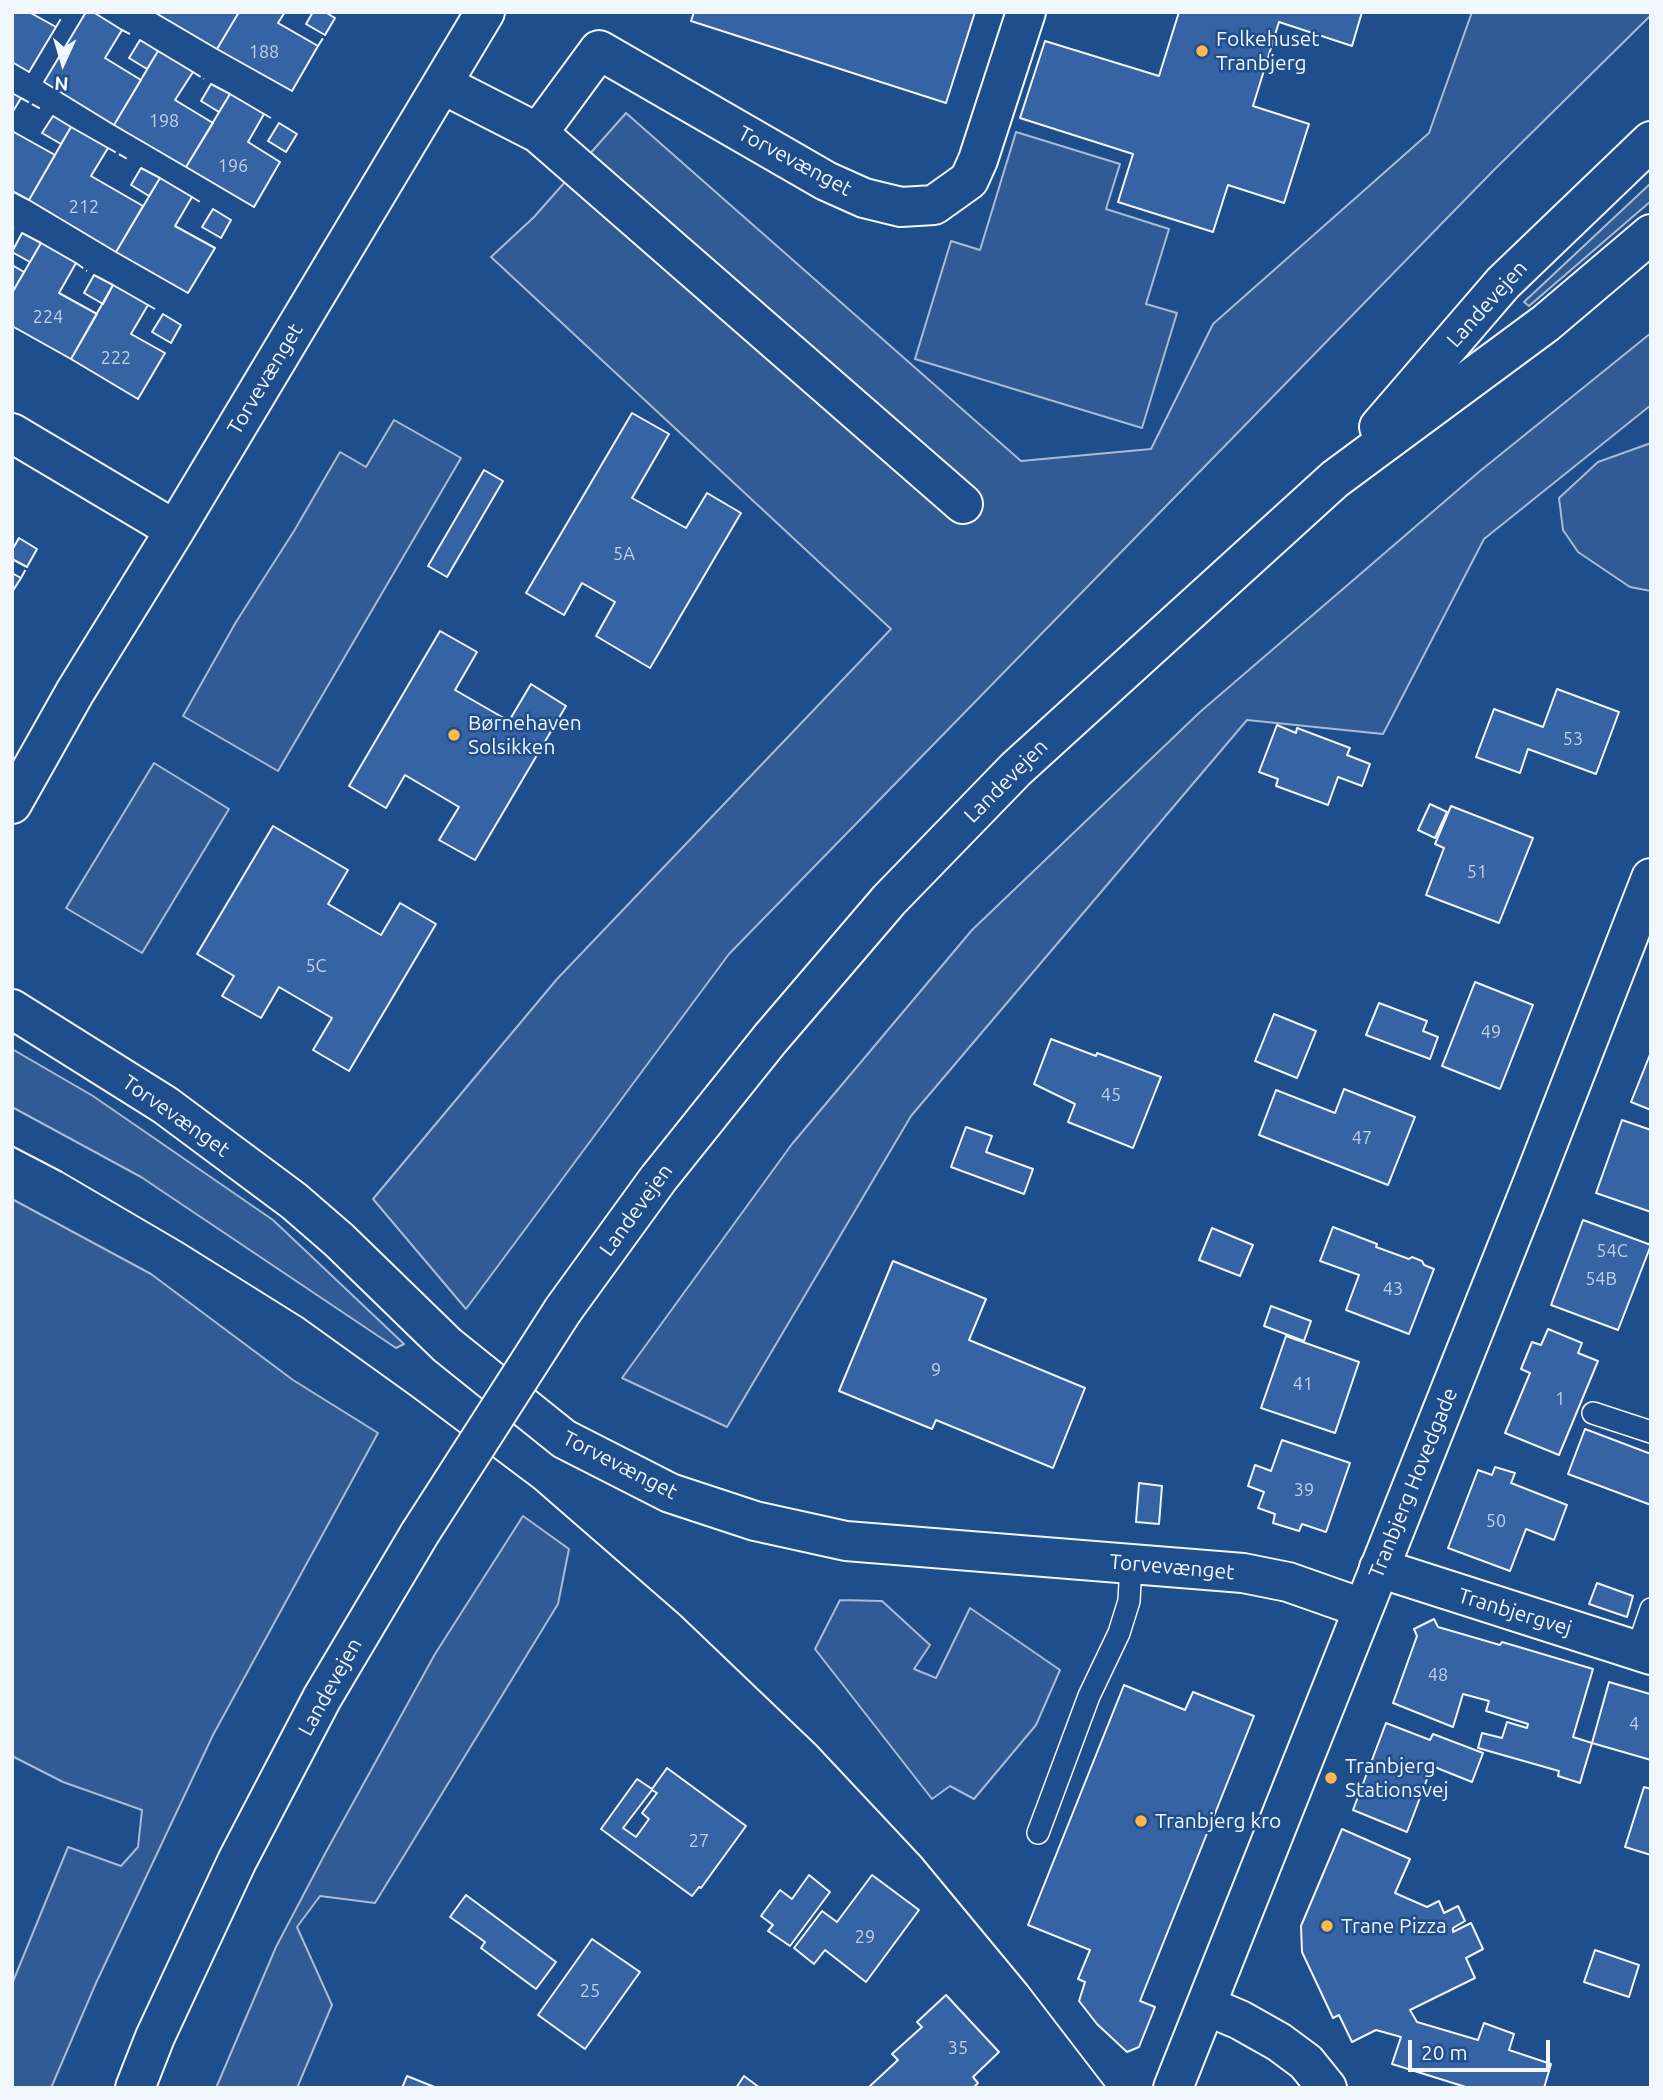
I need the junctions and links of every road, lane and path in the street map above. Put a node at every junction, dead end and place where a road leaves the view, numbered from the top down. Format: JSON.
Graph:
{"nodes":[{"id":1,"x":485,"y":12,"type":"edge"},
{"id":2,"x":1026,"y":12,"type":"edge"},
{"id":3,"x":442,"y":84,"type":"junction"},
{"id":4,"x":538,"y":133,"type":"junction"},
{"id":5,"x":1651,"y":141,"type":"edge"},
{"id":6,"x":1651,"y":234,"type":"edge"},
{"id":7,"x":12,"y":433,"type":"edge"},
{"id":8,"x":1335,"y":479,"type":"junction"},
{"id":9,"x":963,"y":504,"type":"dead end"},
{"id":10,"x":175,"y":530,"type":"junction"},
{"id":11,"x":12,"y":804,"type":"edge"},
{"id":12,"x":1651,"y":878,"type":"edge"},
{"id":13,"x":12,"y":1009,"type":"edge"},
{"id":14,"x":1593,"y":1413,"type":"dead end"},
{"id":15,"x":1651,"y":1432,"type":"edge"},
{"id":16,"x":1131,"y":1564,"type":"junction"},
{"id":17,"x":1379,"y":1569,"type":"junction"},
{"id":18,"x":1362,"y":1608,"type":"junction"},
{"id":19,"x":1651,"y":1609,"type":"edge"},
{"id":20,"x":1644,"y":1652,"type":"edge"},
{"id":21,"x":1038,"y":1833,"type":"dead end"},
{"id":22,"x":1207,"y":2006,"type":"junction"},
{"id":23,"x":135,"y":2088,"type":"edge"},
{"id":24,"x":1173,"y":2088,"type":"edge"},
{"id":25,"x":1327,"y":2088,"type":"edge"}],
"edges":[{"from":1,"to":3,"type":"street","name":"Torvevænget"},
{"from":2,"to":4,"type":"street","name":"Torvevænget"},
{"from":3,"to":4,"type":"street"},
{"from":3,"to":10,"type":"street","name":"Torvevænget"},
{"from":4,"to":9,"type":"street"},
{"from":5,"to":8,"type":"street","name":"Landevejen"},
{"from":6,"to":8,"type":"street","name":"Landevejen"},
{"from":7,"to":10,"type":"street"},
{"from":8,"to":23,"type":"street","name":"Landevejen","bridge":true},
{"from":10,"to":11,"type":"street","name":"Torvevænget"},
{"from":12,"to":17,"type":"street","name":"Tranbjerg Hovedgade"},
{"from":13,"to":16,"type":"street","name":"Torvevænget"},
{"from":14,"to":15,"type":"lane"},
{"from":16,"to":18,"type":"street","name":"Torvevænget"},
{"from":16,"to":21,"type":"lane"},
{"from":17,"to":18,"type":"street","name":"Tranbjerg Hovedgade"},
{"from":17,"to":20,"type":"street","name":"Tranbjergvej"},
{"from":18,"to":22,"type":"street","name":"Tranbjerg Hovedgade"},
{"from":19,"to":20,"type":"lane"},
{"from":22,"to":24,"type":"street","name":"Tranbjerg Hovedgade"},
{"from":22,"to":25,"type":"street"}]}
